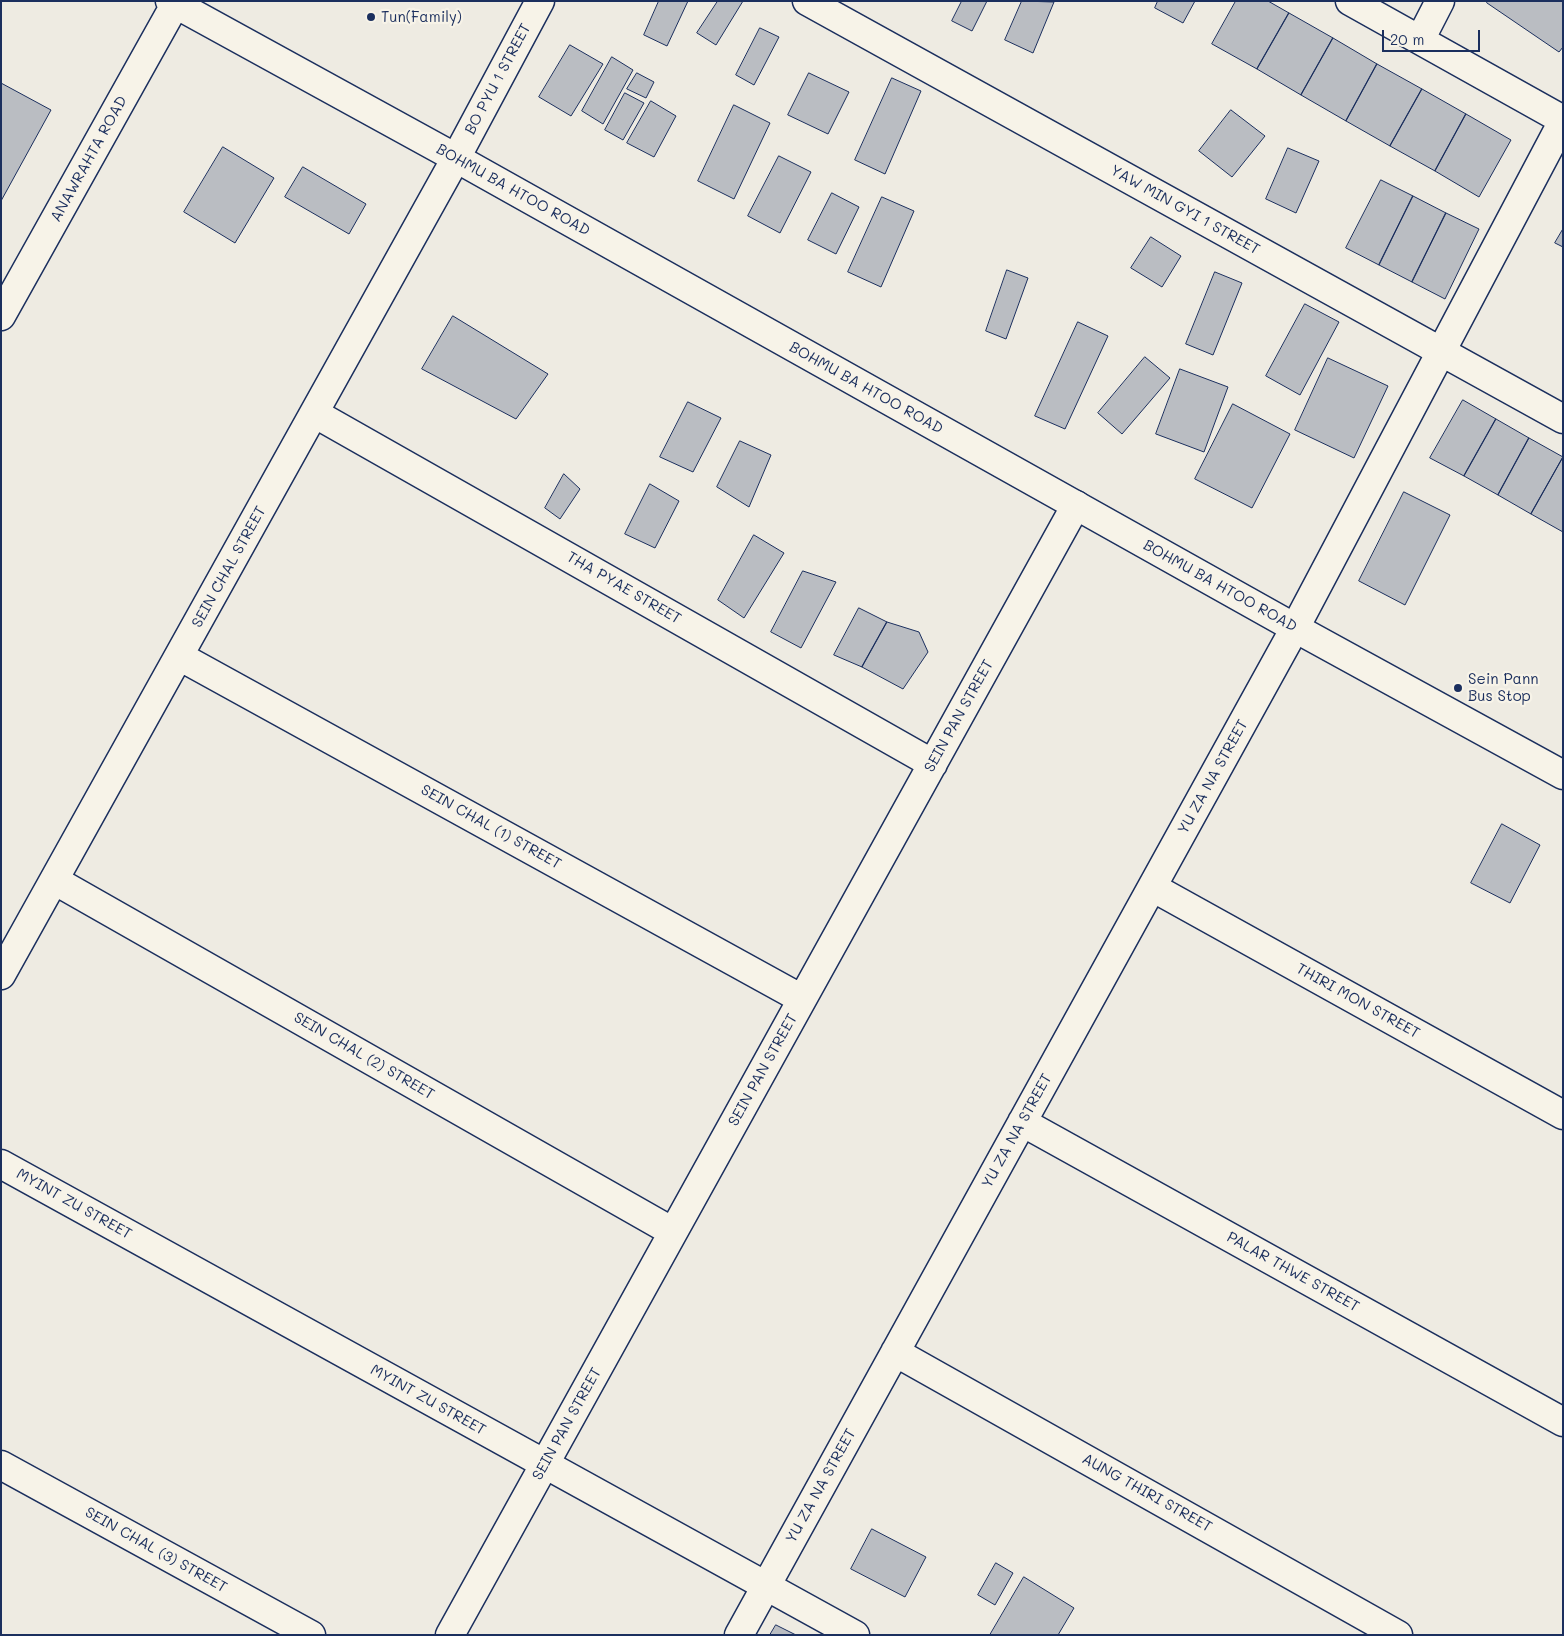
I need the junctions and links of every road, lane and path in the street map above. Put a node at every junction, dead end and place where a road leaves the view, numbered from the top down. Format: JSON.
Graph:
{"nodes":[{"id":1,"x":540,"y":1,"type":"edge"},
{"id":2,"x":807,"y":1,"type":"edge"},
{"id":3,"x":1350,"y":1,"type":"edge"},
{"id":4,"x":1440,"y":1,"type":"edge"},
{"id":5,"x":174,"y":2,"type":"edge"},
{"id":6,"x":1420,"y":40,"type":"junction"},
{"id":7,"x":1563,"y":120,"type":"edge"},
{"id":8,"x":456,"y":158,"type":"junction"},
{"id":9,"x":1,"y":316,"type":"edge"},
{"id":10,"x":1441,"y":352,"type":"junction"},
{"id":11,"x":314,"y":413,"type":"junction"},
{"id":12,"x":1563,"y":418,"type":"edge"},
{"id":13,"x":1076,"y":505,"type":"junction"},
{"id":14,"x":1295,"y":628,"type":"junction"},
{"id":15,"x":179,"y":656,"type":"junction"},
{"id":16,"x":933,"y":764,"type":"junction"},
{"id":17,"x":1563,"y":775,"type":"edge"},
{"id":18,"x":54,"y":880,"type":"junction"},
{"id":19,"x":1152,"y":887,"type":"junction"},
{"id":20,"x":1,"y":975,"type":"edge"},
{"id":21,"x":802,"y":999,"type":"junction"},
{"id":22,"x":1563,"y":1115,"type":"edge"},
{"id":23,"x":1022,"y":1122,"type":"junction"},
{"id":24,"x":1,"y":1164,"type":"edge"},
{"id":25,"x":673,"y":1232,"type":"junction"},
{"id":26,"x":895,"y":1352,"type":"junction"},
{"id":27,"x":1563,"y":1422,"type":"edge"},
{"id":28,"x":545,"y":1464,"type":"junction"},
{"id":29,"x":1,"y":1465,"type":"edge"},
{"id":30,"x":766,"y":1586,"type":"junction"},
{"id":31,"x":311,"y":1635,"type":"edge"},
{"id":32,"x":450,"y":1635,"type":"edge"},
{"id":33,"x":739,"y":1635,"type":"edge"},
{"id":34,"x":855,"y":1635,"type":"edge"},
{"id":35,"x":1398,"y":1635,"type":"edge"}],
"edges":[{"from":1,"to":8,"type":"street","name":"BO PYU 1 STREET"},
{"from":2,"to":10,"type":"street","name":"YAW MIN GYI 1 STREET"},
{"from":3,"to":6,"type":"street"},
{"from":4,"to":6,"type":"street"},
{"from":5,"to":8,"type":"street","name":"BOHMU BA HTOO ROAD"},
{"from":5,"to":9,"type":"street","name":"ANAWRAHTA ROAD"},
{"from":6,"to":7,"type":"street"},
{"from":7,"to":10,"type":"street","name":"YU ZA NA STREET"},
{"from":8,"to":11,"type":"street","name":"SEIN CHAL STREET"},
{"from":8,"to":13,"type":"street","name":"BOHMU BA HTOO ROAD"},
{"from":10,"to":12,"type":"street","name":"YAW MIN GYI 1 STREET"},
{"from":10,"to":14,"type":"street","name":"YU ZA NA STREET"},
{"from":11,"to":15,"type":"street","name":"SEIN CHAL STREET"},
{"from":11,"to":16,"type":"street","name":"THA PYAE STREET"},
{"from":13,"to":14,"type":"street","name":"BOHMU BA HTOO ROAD"},
{"from":13,"to":16,"type":"street","name":"SEIN PAN STREET"},
{"from":14,"to":17,"type":"street","name":"BOHMU BA HTOO ROAD"},
{"from":14,"to":19,"type":"street","name":"YU ZA NA STREET"},
{"from":15,"to":18,"type":"street","name":"SEIN CHAL STREET"},
{"from":15,"to":21,"type":"street","name":"SEIN CHAL (1) STREET"},
{"from":16,"to":21,"type":"street","name":"SEIN PAN STREET"},
{"from":18,"to":20,"type":"street","name":"SEIN CHAL STREET"},
{"from":18,"to":25,"type":"street","name":"SEIN CHAL (2) STREET"},
{"from":19,"to":22,"type":"street","name":"THIRI MON STREET"},
{"from":19,"to":23,"type":"street","name":"YU ZA NA STREET"},
{"from":21,"to":25,"type":"street","name":"SEIN PAN STREET"},
{"from":23,"to":26,"type":"street","name":"YU ZA NA STREET"},
{"from":23,"to":27,"type":"street","name":"PALAR THWE STREET"},
{"from":24,"to":28,"type":"street","name":"MYINT ZU STREET"},
{"from":25,"to":28,"type":"street","name":"SEIN PAN STREET"},
{"from":26,"to":30,"type":"street","name":"YU ZA NA STREET"},
{"from":26,"to":35,"type":"street","name":"AUNG THIRI STREET"},
{"from":28,"to":30,"type":"street","name":"MYINT ZU STREET"},
{"from":28,"to":32,"type":"street","name":"SEIN PAN STREET"},
{"from":29,"to":31,"type":"street","name":"SEIN CHAL (3) STREET"},
{"from":30,"to":33,"type":"street","name":"YU ZA NA STREET"},
{"from":30,"to":34,"type":"street","name":"MYINT ZU STREET"}]}
